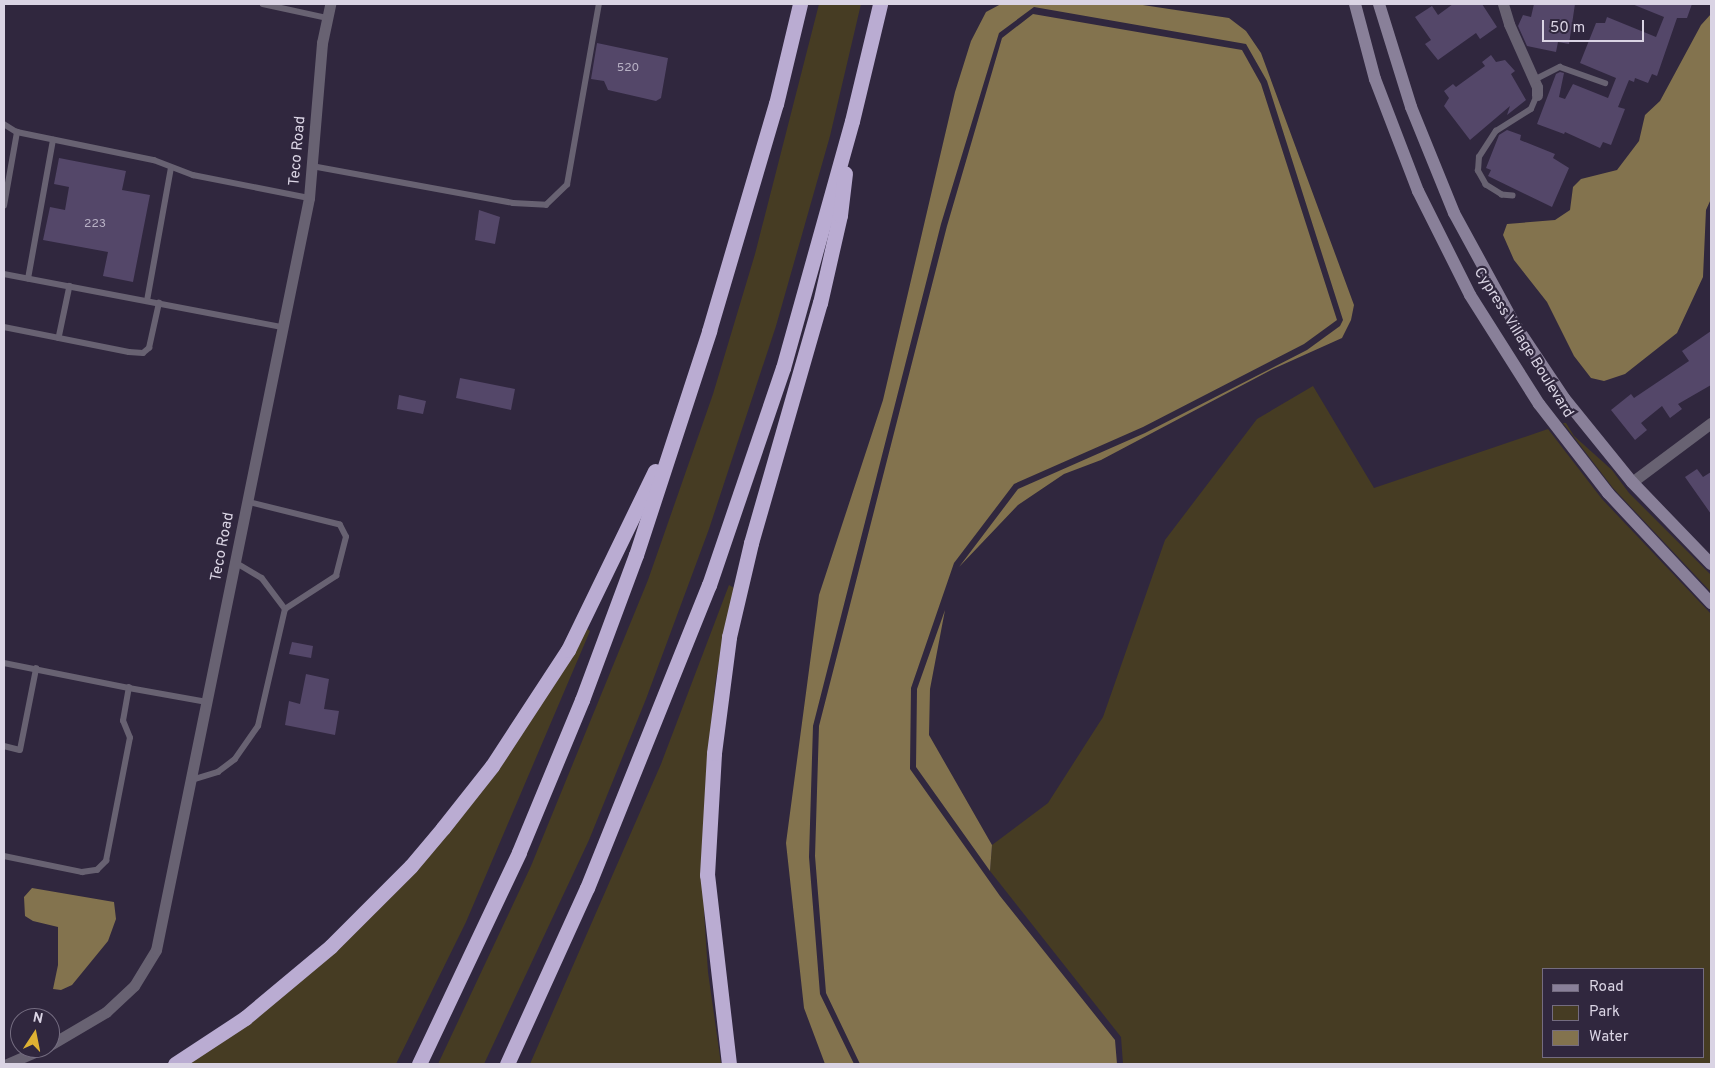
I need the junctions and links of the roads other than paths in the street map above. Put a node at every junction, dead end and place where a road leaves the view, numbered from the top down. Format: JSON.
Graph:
{"nodes":[{"id":1,"x":263,"y":4,"type":"edge"},
{"id":2,"x":330,"y":4,"type":"edge"},
{"id":3,"x":599,"y":4,"type":"edge"},
{"id":4,"x":800,"y":4,"type":"edge"},
{"id":5,"x":880,"y":4,"type":"edge"},
{"id":6,"x":1355,"y":4,"type":"edge"},
{"id":7,"x":1379,"y":4,"type":"edge"},
{"id":8,"x":1503,"y":4,"type":"edge"},
{"id":9,"x":327,"y":18,"type":"junction"},
{"id":10,"x":1534,"y":80,"type":"junction"},
{"id":11,"x":1605,"y":83,"type":"dead end"},
{"id":12,"x":1537,"y":95,"type":"joint"},
{"id":13,"x":852,"y":121,"type":"junction"},
{"id":14,"x":4,"y":124,"type":"edge"},
{"id":15,"x":17,"y":132,"type":"junction"},
{"id":16,"x":53,"y":140,"type":"junction"},
{"id":17,"x":312,"y":166,"type":"junction"},
{"id":18,"x":171,"y":168,"type":"junction"},
{"id":19,"x":1513,"y":196,"type":"dead end"},
{"id":20,"x":309,"y":198,"type":"junction"},
{"id":21,"x":4,"y":206,"type":"edge"},
{"id":22,"x":4,"y":274,"type":"edge"},
{"id":23,"x":28,"y":278,"type":"junction"},
{"id":24,"x":70,"y":286,"type":"junction"},
{"id":25,"x":147,"y":301,"type":"junction"},
{"id":26,"x":159,"y":303,"type":"junction"},
{"id":27,"x":4,"y":327,"type":"edge"},
{"id":28,"x":282,"y":327,"type":"junction"},
{"id":29,"x":59,"y":338,"type":"junction"},
{"id":30,"x":685,"y":409,"type":"junction"},
{"id":31,"x":1711,"y":423,"type":"edge"},
{"id":32,"x":1632,"y":482,"type":"junction"},
{"id":33,"x":247,"y":502,"type":"junction"},
{"id":34,"x":235,"y":562,"type":"junction"},
{"id":35,"x":1711,"y":564,"type":"edge"},
{"id":36,"x":1711,"y":603,"type":"edge"},
{"id":37,"x":284,"y":609,"type":"junction"},
{"id":38,"x":4,"y":663,"type":"edge"},
{"id":39,"x":36,"y":669,"type":"junction"},
{"id":40,"x":129,"y":688,"type":"junction"},
{"id":41,"x":207,"y":702,"type":"junction"},
{"id":42,"x":4,"y":746,"type":"edge"},
{"id":43,"x":192,"y":780,"type":"junction"},
{"id":44,"x":4,"y":856,"type":"edge"},
{"id":45,"x":60,"y":1039,"type":"edge"},
{"id":46,"x":21,"y":1058,"type":"edge"},
{"id":47,"x":7,"y":1064,"type":"edge"},
{"id":48,"x":175,"y":1064,"type":"edge"},
{"id":49,"x":419,"y":1064,"type":"edge"},
{"id":50,"x":507,"y":1064,"type":"edge"},
{"id":51,"x":728,"y":1064,"type":"edge"}],
"edges":[{"from":1,"to":9,"type":"lane"},
{"from":2,"to":9,"type":"street","name":"Teco Road"},
{"from":3,"to":17,"type":"lane"},
{"from":4,"to":30,"type":"highway"},
{"from":5,"to":13,"type":"highway"},
{"from":6,"to":36,"type":"street","name":"Cypress Village Boulevard"},
{"from":7,"to":32,"type":"street","name":"Cypress Village Boulevard"},
{"from":8,"to":10,"type":"street"},
{"from":9,"to":17,"type":"street","name":"Teco Road"},
{"from":10,"to":11,"type":"lane"},
{"from":10,"to":12,"type":"street"},
{"from":12,"to":19,"type":"lane"},
{"from":13,"to":50,"type":"highway"},
{"from":13,"to":51,"type":"highway"},
{"from":14,"to":15,"type":"lane"},
{"from":15,"to":16,"type":"lane"},
{"from":15,"to":21,"type":"lane"},
{"from":16,"to":18,"type":"lane"},
{"from":16,"to":23,"type":"lane"},
{"from":17,"to":20,"type":"street","name":"Teco Road"},
{"from":18,"to":20,"type":"lane"},
{"from":18,"to":25,"type":"lane"},
{"from":20,"to":28,"type":"street","name":"Teco Road"},
{"from":22,"to":23,"type":"lane"},
{"from":23,"to":24,"type":"lane"},
{"from":24,"to":25,"type":"lane"},
{"from":24,"to":29,"type":"lane"},
{"from":25,"to":26,"type":"lane"},
{"from":26,"to":28,"type":"lane"},
{"from":26,"to":29,"type":"lane"},
{"from":27,"to":29,"type":"lane"},
{"from":28,"to":33,"type":"street","name":"Teco Road"},
{"from":30,"to":48,"type":"highway"},
{"from":30,"to":49,"type":"highway"},
{"from":31,"to":32,"type":"street"},
{"from":32,"to":35,"type":"street","name":"Cypress Village Boulevard"},
{"from":33,"to":34,"type":"street","name":"Teco Road"},
{"from":33,"to":37,"type":"lane"},
{"from":34,"to":37,"type":"lane"},
{"from":34,"to":41,"type":"street","name":"Teco Road"},
{"from":37,"to":43,"type":"lane"},
{"from":38,"to":39,"type":"lane"},
{"from":39,"to":40,"type":"lane"},
{"from":39,"to":42,"type":"lane"},
{"from":40,"to":41,"type":"lane"},
{"from":40,"to":44,"type":"lane"},
{"from":41,"to":43,"type":"street","name":"Teco Road"},
{"from":43,"to":45,"type":"street","name":"Teco Road"},
{"from":46,"to":47,"type":"street"}]}
